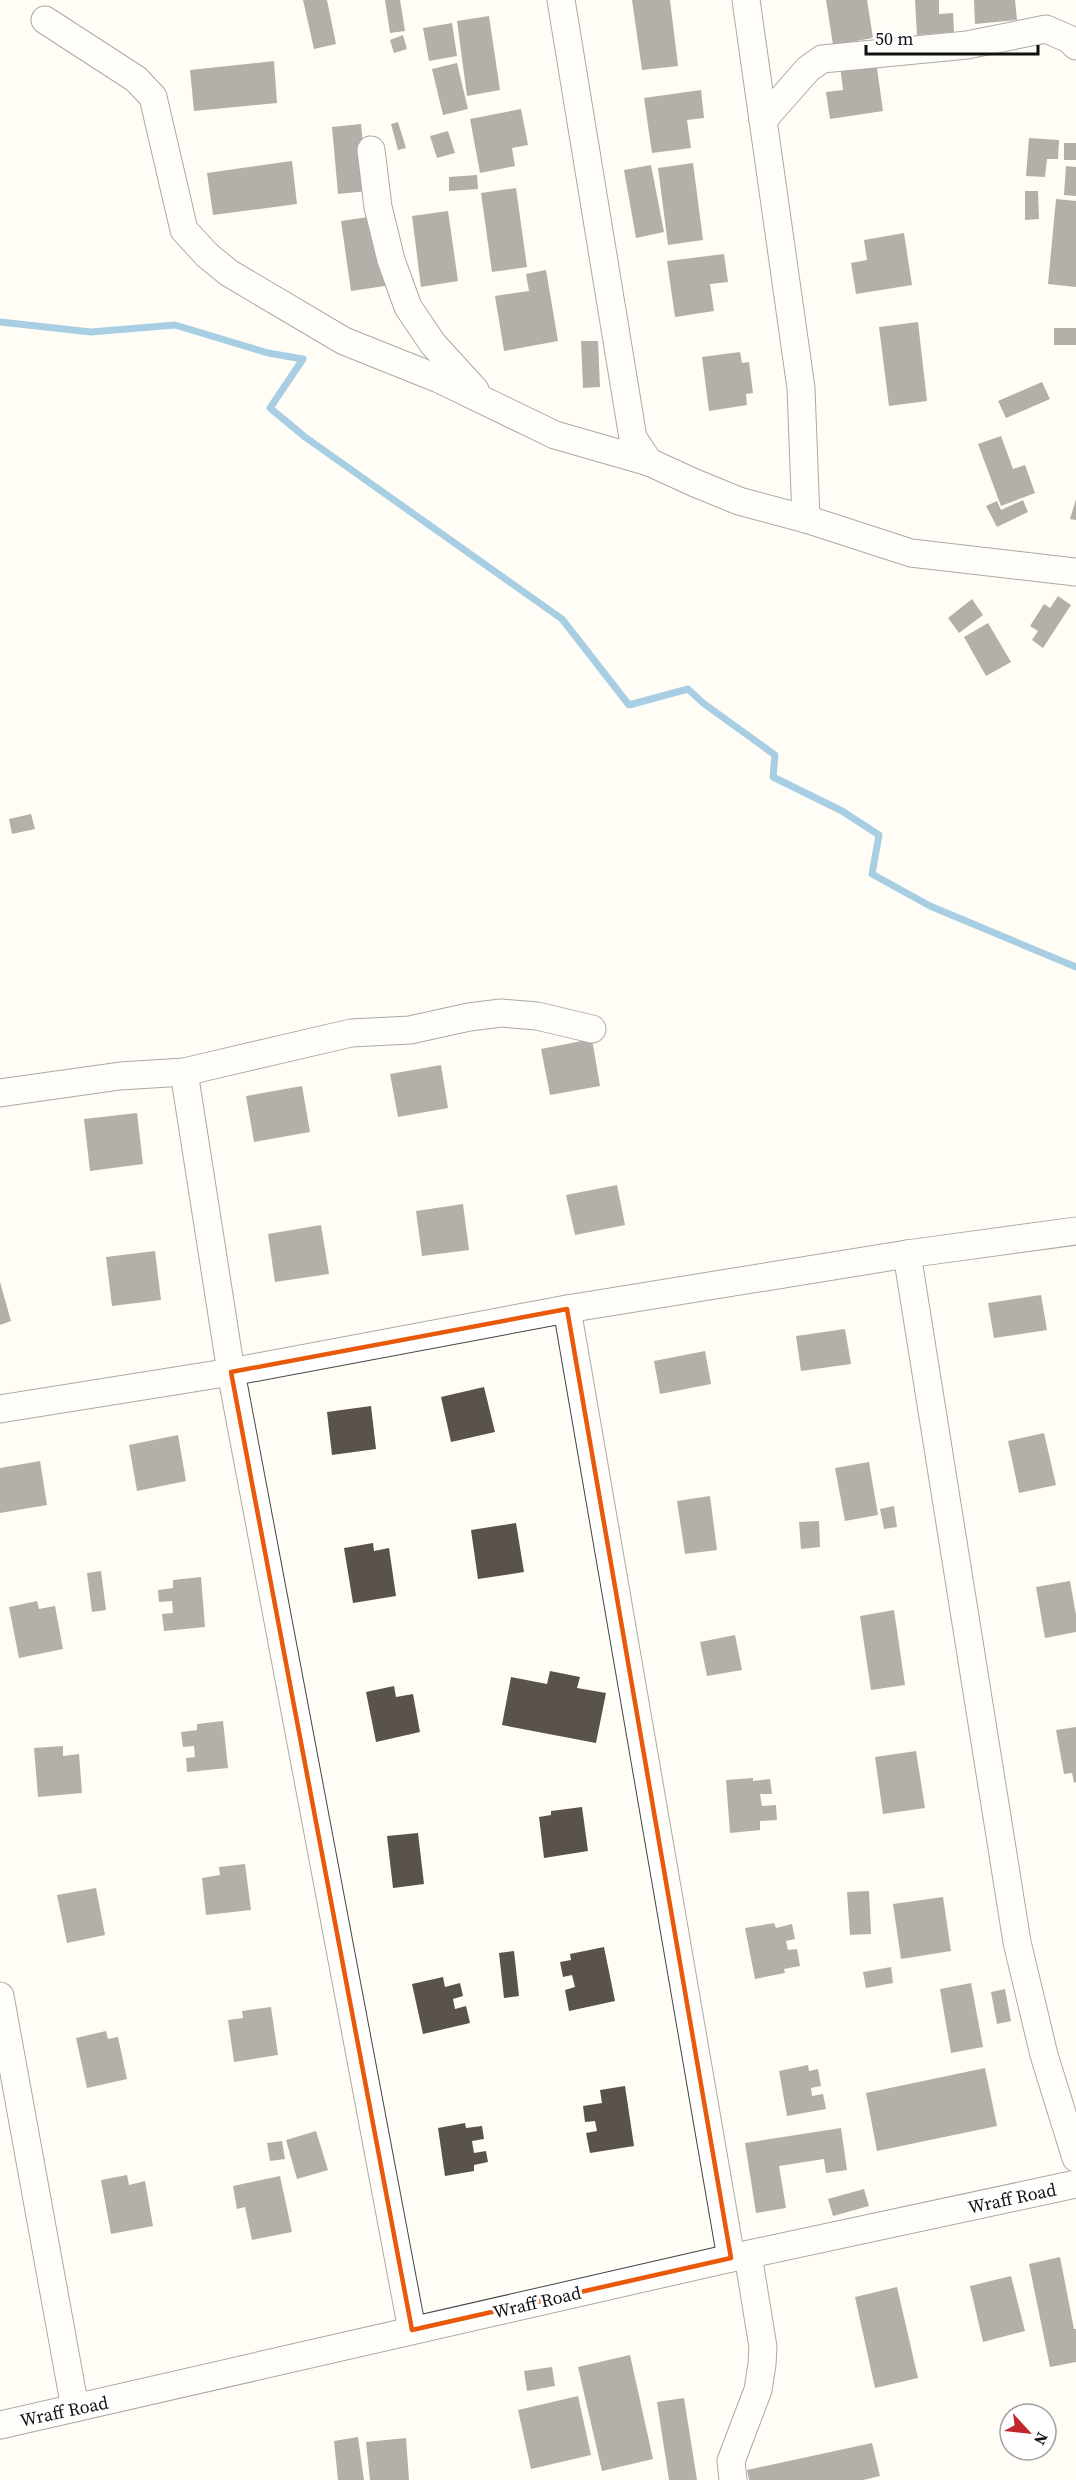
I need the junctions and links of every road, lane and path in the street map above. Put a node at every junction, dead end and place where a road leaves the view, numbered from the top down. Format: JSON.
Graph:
{"nodes":[{"id":1,"x":561,"y":0,"type":"edge"},
{"id":2,"x":746,"y":0,"type":"edge"},
{"id":3,"x":45,"y":20,"type":"dead end"},
{"id":4,"x":1076,"y":46,"type":"edge"},
{"id":5,"x":763,"y":120,"type":"junction"},
{"id":6,"x":371,"y":150,"type":"dead end"},
{"id":7,"x":486,"y":402,"type":"junction"},
{"id":8,"x":649,"y":462,"type":"junction"},
{"id":9,"x":806,"y":519,"type":"junction"},
{"id":10,"x":1076,"y":572,"type":"edge"},
{"id":11,"x":592,"y":1029,"type":"dead end"},
{"id":12,"x":184,"y":1072,"type":"junction"},
{"id":13,"x":0,"y":1093,"type":"edge"},
{"id":14,"x":1076,"y":1231,"type":"edge"},
{"id":15,"x":907,"y":1254,"type":"junction"},
{"id":16,"x":567,"y":1309,"type":"junction"},
{"id":17,"x":231,"y":1372,"type":"junction"},
{"id":18,"x":0,"y":1409,"type":"edge"},
{"id":19,"x":0,"y":1996,"type":"edge"},
{"id":20,"x":1076,"y":2158,"type":"edge"},
{"id":21,"x":1076,"y":2184,"type":"edge"},
{"id":22,"x":740,"y":2257,"type":"junction"},
{"id":23,"x":412,"y":2330,"type":"junction"},
{"id":24,"x":75,"y":2408,"type":"junction"},
{"id":25,"x":0,"y":2425,"type":"edge"},
{"id":26,"x":733,"y":2480,"type":"edge"}],
"edges":[{"from":1,"to":8,"type":"street"},
{"from":2,"to":5,"type":"street"},
{"from":3,"to":7,"type":"street"},
{"from":4,"to":5,"type":"street"},
{"from":5,"to":9,"type":"street"},
{"from":6,"to":7,"type":"street"},
{"from":7,"to":8,"type":"street"},
{"from":8,"to":9,"type":"street"},
{"from":9,"to":10,"type":"street"},
{"from":11,"to":12,"type":"street"},
{"from":12,"to":13,"type":"street"},
{"from":12,"to":17,"type":"street"},
{"from":14,"to":15,"type":"street"},
{"from":15,"to":16,"type":"street"},
{"from":15,"to":20,"type":"street"},
{"from":16,"to":17,"type":"street"},
{"from":16,"to":22,"type":"street"},
{"from":17,"to":18,"type":"street"},
{"from":17,"to":23,"type":"street"},
{"from":19,"to":24,"type":"street"},
{"from":21,"to":22,"type":"street","name":"Wraff Road"},
{"from":22,"to":23,"type":"street","name":"Wraff Road"},
{"from":22,"to":26,"type":"street"},
{"from":23,"to":24,"type":"street","name":"Wraff Road"},
{"from":24,"to":25,"type":"street","name":"Wraff Road"}]}
